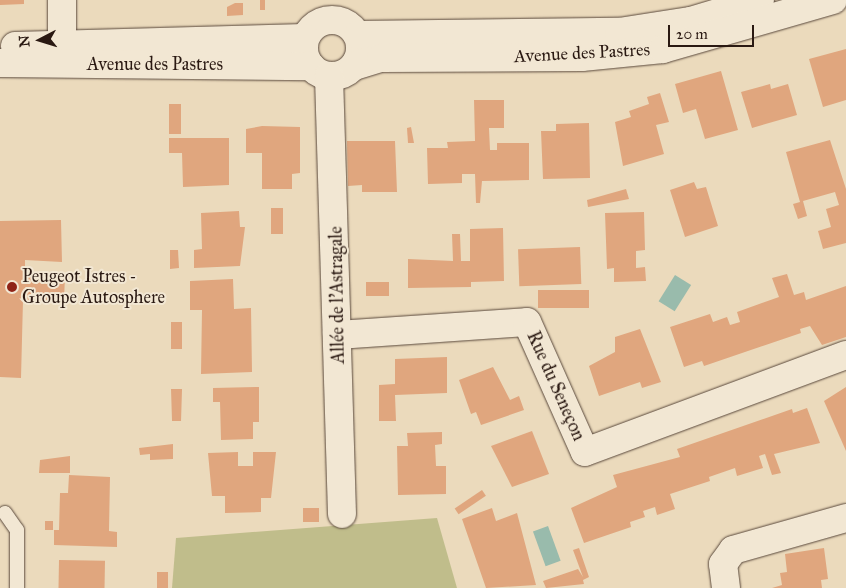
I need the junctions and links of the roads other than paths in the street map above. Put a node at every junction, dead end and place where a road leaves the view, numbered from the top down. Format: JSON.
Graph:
{"nodes":[{"id":1,"x":62,"y":0,"type":"edge"},
{"id":2,"x":760,"y":0,"type":"edge"},
{"id":3,"x":833,"y":0,"type":"edge"},
{"id":4,"x":326,"y":10,"type":"edge"},
{"id":5,"x":358,"y":35,"type":"junction"},
{"id":6,"x":305,"y":38,"type":"junction"},
{"id":7,"x":62,"y":44,"type":"junction"},
{"id":8,"x":0,"y":46,"type":"edge"},
{"id":9,"x":0,"y":64,"type":"edge"},
{"id":10,"x":354,"y":66,"type":"junction"},
{"id":11,"x":320,"y":71,"type":"junction"},
{"id":12,"x":337,"y":335,"type":"junction"},
{"id":13,"x":846,"y":355,"type":"edge"},
{"id":14,"x":5,"y":513,"type":"dead end"},
{"id":15,"x":342,"y":514,"type":"dead end"},
{"id":16,"x":846,"y":518,"type":"edge"},
{"id":17,"x":17,"y":588,"type":"edge"},
{"id":18,"x":726,"y":588,"type":"edge"}],
"edges":[{"from":1,"to":7,"type":"street"},
{"from":2,"to":5,"type":"street","name":"Avenue des Pastres"},
{"from":3,"to":10,"type":"street","name":"Avenue des Pastres"},
{"from":4,"to":5,"type":"street"},
{"from":4,"to":6,"type":"street"},
{"from":5,"to":10,"type":"street"},
{"from":6,"to":7,"type":"street","name":"Avenue des Pastres"},
{"from":6,"to":11,"type":"street"},
{"from":7,"to":8,"type":"street","name":"Avenue des Pastres"},
{"from":9,"to":11,"type":"street","name":"Avenue des Pastres"},
{"from":10,"to":11,"type":"street"},
{"from":11,"to":12,"type":"street","name":"Allée de l'Astragale"},
{"from":12,"to":13,"type":"street","name":"Rue du Seneçon"},
{"from":12,"to":15,"type":"street","name":"Allée de l'Astragale"},
{"from":14,"to":17,"type":"lane"},
{"from":16,"to":18,"type":"street"}]}
